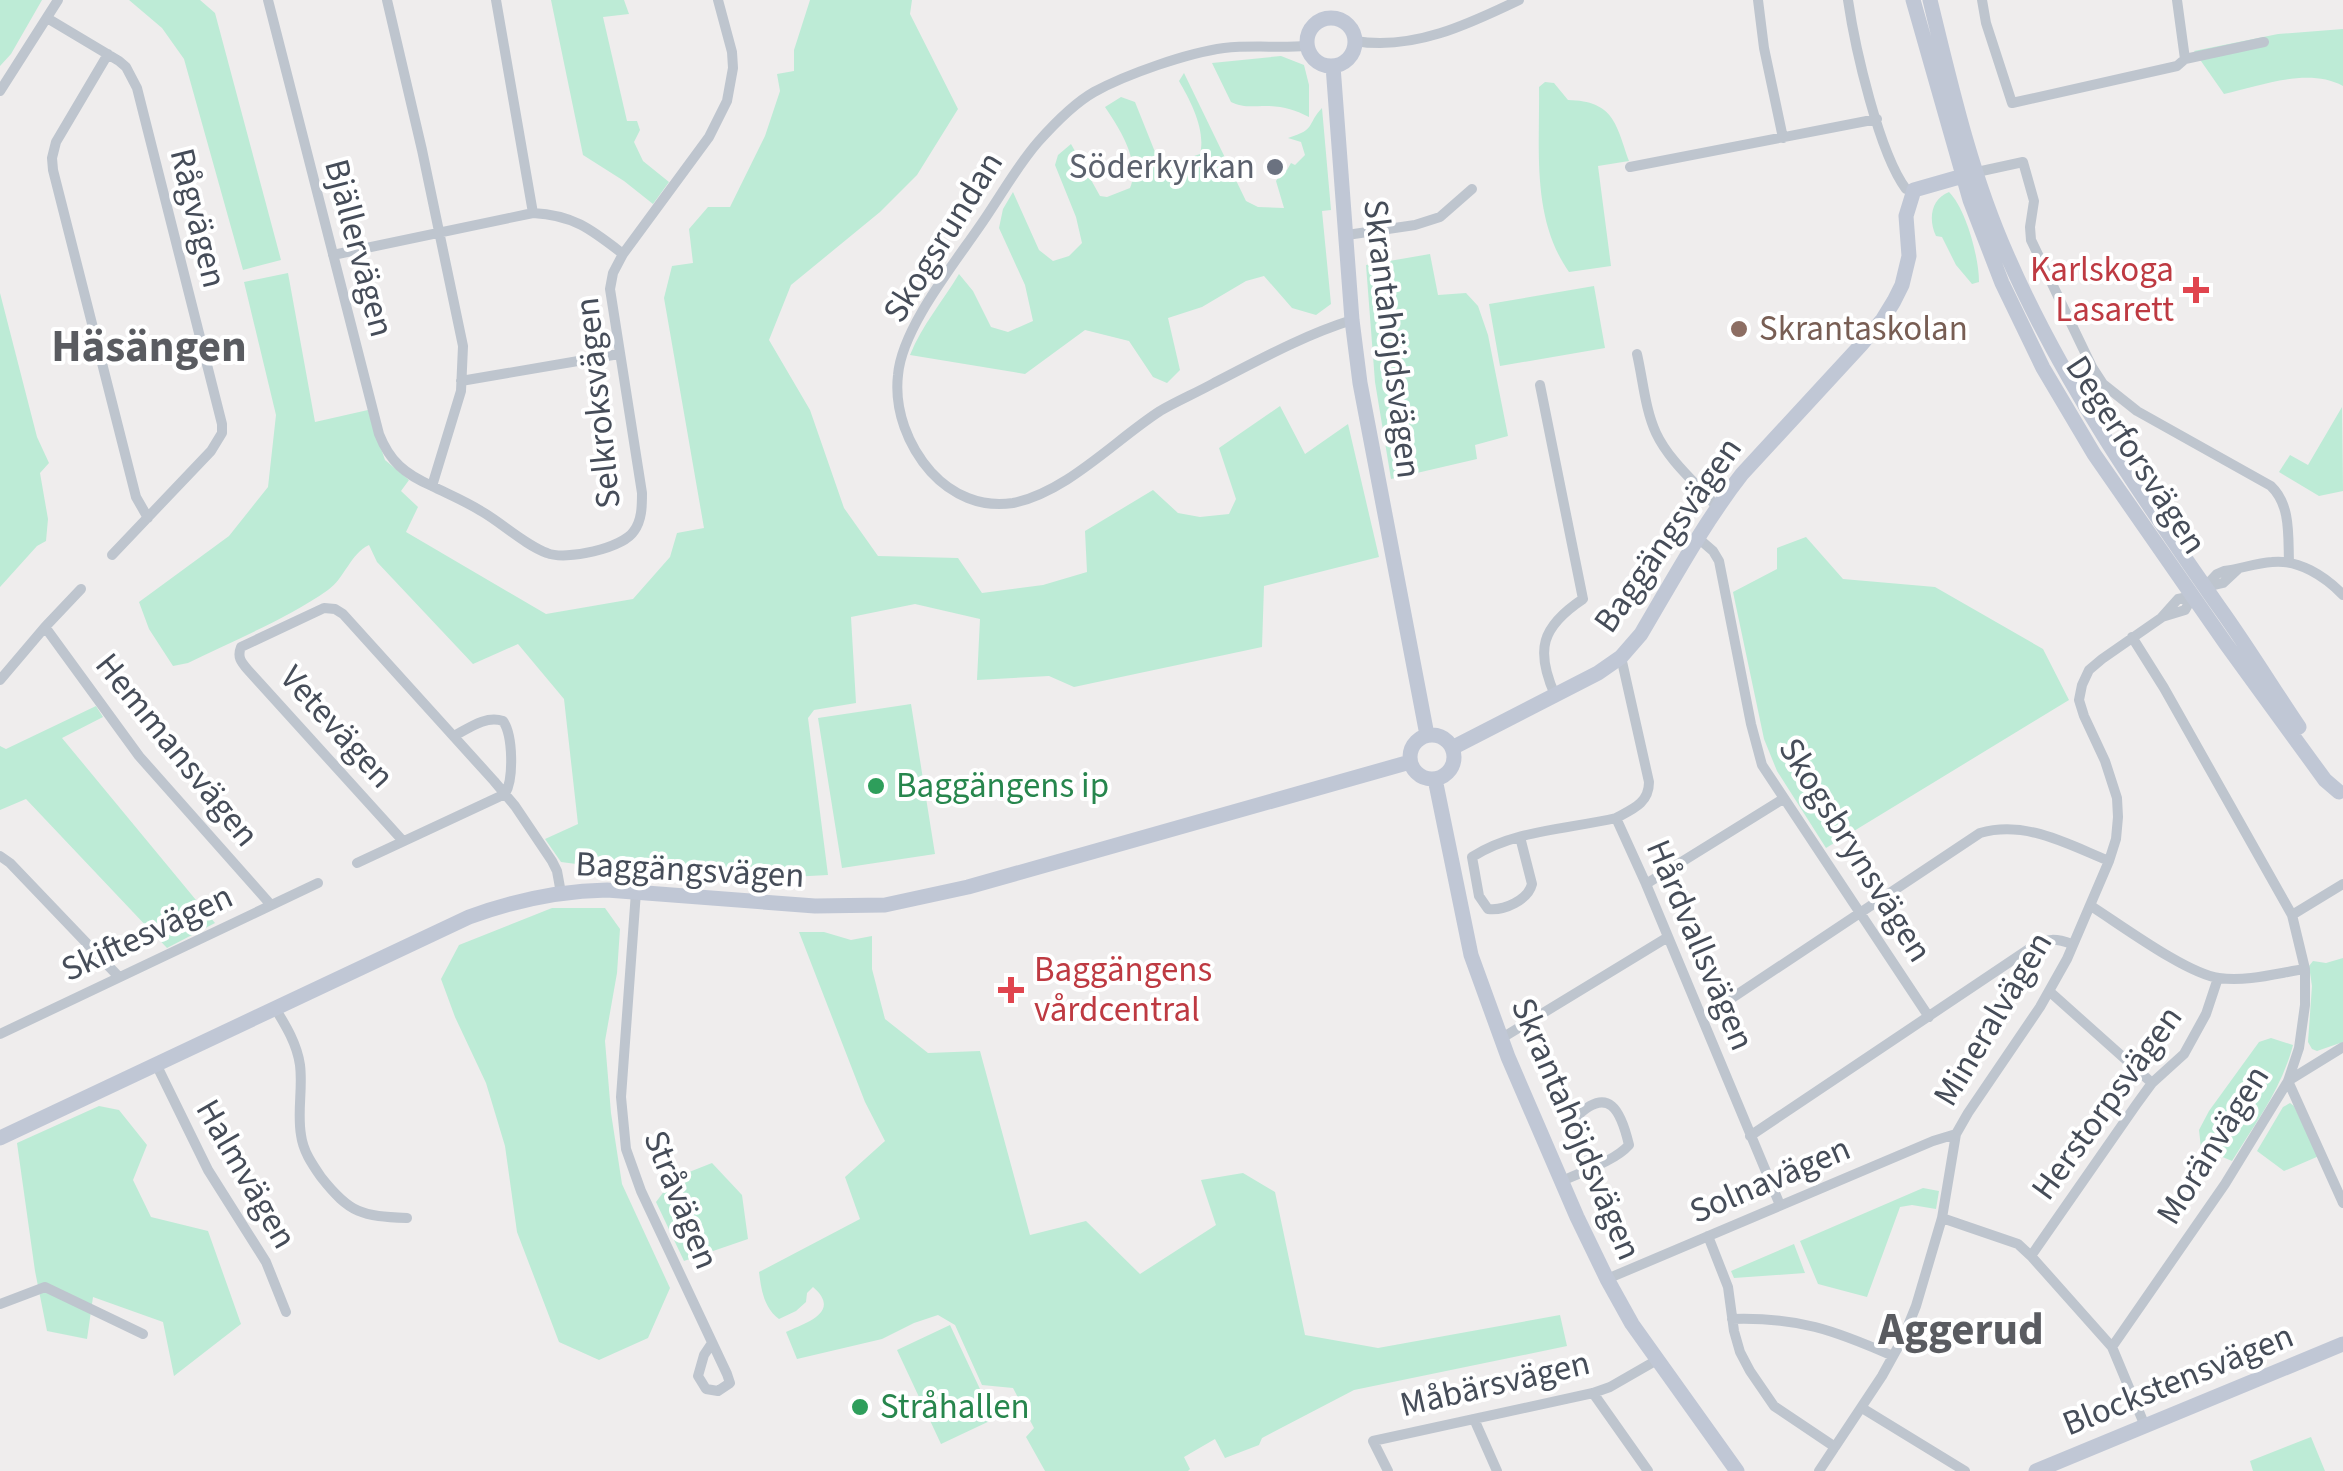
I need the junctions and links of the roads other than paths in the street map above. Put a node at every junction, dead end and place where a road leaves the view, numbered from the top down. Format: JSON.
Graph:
{"nodes":[{"id":1,"x":58,"y":0,"type":"edge"},
{"id":2,"x":268,"y":0,"type":"edge"},
{"id":3,"x":387,"y":0,"type":"edge"},
{"id":4,"x":496,"y":0,"type":"edge"},
{"id":5,"x":718,"y":0,"type":"edge"},
{"id":6,"x":1327,"y":0,"type":"edge"},
{"id":7,"x":1519,"y":0,"type":"edge"},
{"id":8,"x":1758,"y":0,"type":"edge"},
{"id":9,"x":1848,"y":0,"type":"edge"},
{"id":10,"x":1913,"y":0,"type":"edge"},
{"id":11,"x":1930,"y":0,"type":"edge"},
{"id":12,"x":1982,"y":0,"type":"edge"},
{"id":13,"x":2177,"y":0,"type":"edge"},
{"id":14,"x":47,"y":18,"type":"junction"},
{"id":15,"x":1330,"y":18,"type":"junction"},
{"id":16,"x":1355,"y":41,"type":"junction"},
{"id":17,"x":2264,"y":42,"type":"dead end"},
{"id":18,"x":1307,"y":46,"type":"junction"},
{"id":19,"x":108,"y":54,"type":"junction"},
{"id":20,"x":2185,"y":58,"type":"junction"},
{"id":21,"x":1332,"y":66,"type":"junction"},
{"id":22,"x":0,"y":91,"type":"edge"},
{"id":23,"x":1877,"y":120,"type":"junction"},
{"id":24,"x":1783,"y":138,"type":"junction"},
{"id":25,"x":1630,"y":166,"type":"dead end"},
{"id":26,"x":1970,"y":174,"type":"junction"},
{"id":27,"x":1472,"y":189,"type":"dead end"},
{"id":28,"x":1914,"y":190,"type":"junction"},
{"id":29,"x":533,"y":214,"type":"junction"},
{"id":30,"x":440,"y":233,"type":"junction"},
{"id":31,"x":1347,"y":234,"type":"junction"},
{"id":32,"x":623,"y":254,"type":"junction"},
{"id":33,"x":333,"y":255,"type":"junction"},
{"id":34,"x":1352,"y":320,"type":"junction"},
{"id":35,"x":619,"y":354,"type":"junction"},
{"id":36,"x":1637,"y":354,"type":"dead end"},
{"id":37,"x":462,"y":381,"type":"junction"},
{"id":38,"x":1540,"y":385,"type":"dead end"},
{"id":39,"x":432,"y":486,"type":"junction"},
{"id":40,"x":1717,"y":507,"type":"junction"},
{"id":41,"x":148,"y":518,"type":"junction"},
{"id":42,"x":1698,"y":538,"type":"junction"},
{"id":43,"x":112,"y":555,"type":"dead end"},
{"id":44,"x":2289,"y":562,"type":"junction"},
{"id":45,"x":81,"y":589,"type":"dead end"},
{"id":46,"x":2199,"y":592,"type":"junction"},
{"id":47,"x":2343,"y":594,"type":"edge"},
{"id":48,"x":44,"y":628,"type":"junction"},
{"id":49,"x":2132,"y":637,"type":"junction"},
{"id":50,"x":1621,"y":657,"type":"junction"},
{"id":51,"x":0,"y":680,"type":"edge"},
{"id":52,"x":1555,"y":696,"type":"junction"},
{"id":53,"x":1428,"y":735,"type":"junction"},
{"id":54,"x":454,"y":736,"type":"junction"},
{"id":55,"x":1452,"y":748,"type":"junction"},
{"id":56,"x":1410,"y":762,"type":"junction"},
{"id":57,"x":1436,"y":778,"type":"junction"},
{"id":58,"x":505,"y":794,"type":"junction"},
{"id":59,"x":2341,"y":796,"type":"edge"},
{"id":60,"x":1783,"y":799,"type":"junction"},
{"id":61,"x":1616,"y":818,"type":"junction"},
{"id":62,"x":1520,"y":838,"type":"junction"},
{"id":63,"x":403,"y":841,"type":"junction"},
{"id":64,"x":0,"y":856,"type":"edge"},
{"id":65,"x":2109,"y":861,"type":"junction"},
{"id":66,"x":357,"y":863,"type":"dead end"},
{"id":67,"x":318,"y":882,"type":"dead end"},
{"id":68,"x":1646,"y":884,"type":"junction"},
{"id":69,"x":2343,"y":884,"type":"edge"},
{"id":70,"x":636,"y":892,"type":"junction"},
{"id":71,"x":561,"y":893,"type":"junction"},
{"id":72,"x":271,"y":905,"type":"junction"},
{"id":73,"x":2090,"y":906,"type":"junction"},
{"id":74,"x":1858,"y":913,"type":"junction"},
{"id":75,"x":2292,"y":915,"type":"junction"},
{"id":76,"x":1668,"y":937,"type":"junction"},
{"id":77,"x":2072,"y":944,"type":"junction"},
{"id":78,"x":2304,"y":969,"type":"junction"},
{"id":79,"x":119,"y":978,"type":"junction"},
{"id":80,"x":2218,"y":978,"type":"junction"},
{"id":81,"x":2049,"y":991,"type":"junction"},
{"id":82,"x":275,"y":1008,"type":"junction"},
{"id":83,"x":1929,"y":1017,"type":"junction"},
{"id":84,"x":1702,"y":1018,"type":"junction"},
{"id":85,"x":0,"y":1034,"type":"edge"},
{"id":86,"x":1502,"y":1038,"type":"junction"},
{"id":87,"x":2343,"y":1048,"type":"edge"},
{"id":88,"x":156,"y":1064,"type":"junction"},
{"id":89,"x":2288,"y":1081,"type":"junction"},
{"id":90,"x":2152,"y":1083,"type":"junction"},
{"id":91,"x":1956,"y":1134,"type":"junction"},
{"id":92,"x":1750,"y":1136,"type":"junction"},
{"id":93,"x":0,"y":1138,"type":"edge"},
{"id":94,"x":1593,"y":1166,"type":"junction"},
{"id":95,"x":1562,"y":1181,"type":"junction"},
{"id":96,"x":2340,"y":1185,"type":"edge"},
{"id":97,"x":2343,"y":1203,"type":"edge"},
{"id":98,"x":1780,"y":1206,"type":"junction"},
{"id":99,"x":408,"y":1218,"type":"dead end"},
{"id":100,"x":1942,"y":1218,"type":"junction"},
{"id":101,"x":1708,"y":1236,"type":"junction"},
{"id":102,"x":2031,"y":1256,"type":"junction"},
{"id":103,"x":1606,"y":1280,"type":"junction"},
{"id":104,"x":0,"y":1304,"type":"edge"},
{"id":105,"x":286,"y":1312,"type":"dead end"},
{"id":106,"x":1732,"y":1319,"type":"junction"},
{"id":107,"x":143,"y":1334,"type":"dead end"},
{"id":108,"x":712,"y":1344,"type":"dead end"},
{"id":109,"x":2343,"y":1344,"type":"edge"},
{"id":110,"x":2112,"y":1347,"type":"junction"},
{"id":111,"x":1893,"y":1356,"type":"junction"},
{"id":112,"x":1658,"y":1360,"type":"junction"},
{"id":113,"x":1592,"y":1394,"type":"junction"},
{"id":114,"x":1862,"y":1408,"type":"junction"},
{"id":115,"x":1474,"y":1419,"type":"junction"},
{"id":116,"x":2145,"y":1426,"type":"junction"},
{"id":117,"x":1835,"y":1448,"type":"junction"},
{"id":118,"x":1388,"y":1471,"type":"edge"},
{"id":119,"x":1498,"y":1471,"type":"edge"},
{"id":120,"x":1648,"y":1471,"type":"edge"},
{"id":121,"x":1736,"y":1471,"type":"edge"},
{"id":122,"x":1819,"y":1471,"type":"edge"},
{"id":123,"x":1965,"y":1471,"type":"edge"},
{"id":124,"x":2036,"y":1471,"type":"edge"}],
"edges":[{"from":1,"to":14,"type":"street"},
{"from":2,"to":33,"type":"street","name":"Bjällervägen"},
{"from":3,"to":30,"type":"street"},
{"from":4,"to":29,"type":"street"},
{"from":5,"to":32,"type":"street","name":"Selkroksvägen"},
{"from":6,"to":15,"type":"street"},
{"from":7,"to":16,"type":"street"},
{"from":8,"to":24,"type":"street"},
{"from":9,"to":23,"type":"street"},
{"from":10,"to":26,"type":"street","name":"Degerforsvägen"},
{"from":11,"to":26,"type":"street","name":"Degerforsvägen"},
{"from":12,"to":20,"type":"street"},
{"from":13,"to":20,"type":"street"},
{"from":14,"to":19,"type":"street","name":"Rågvägen"},
{"from":14,"to":22,"type":"street"},
{"from":15,"to":16,"type":"street"},
{"from":15,"to":18,"type":"street"},
{"from":16,"to":21,"type":"street"},
{"from":17,"to":20,"type":"street"},
{"from":18,"to":21,"type":"street"},
{"from":18,"to":34,"type":"street","name":"Skogsrundan"},
{"from":19,"to":41,"type":"street"},
{"from":19,"to":41,"type":"street","name":"Rågvägen"},
{"from":21,"to":31,"type":"street","name":"Skrantahöjdsvägen"},
{"from":23,"to":24,"type":"street"},
{"from":23,"to":28,"type":"street"},
{"from":24,"to":25,"type":"street"},
{"from":26,"to":28,"type":"street"},
{"from":26,"to":44,"type":"street"},
{"from":26,"to":46,"type":"street","name":"Degerforsvägen"},
{"from":27,"to":31,"type":"street"},
{"from":28,"to":40,"type":"street","name":"Baggängsvägen"},
{"from":29,"to":30,"type":"street"},
{"from":29,"to":32,"type":"street"},
{"from":30,"to":33,"type":"street"},
{"from":30,"to":37,"type":"street"},
{"from":31,"to":34,"type":"street","name":"Skrantahöjdsvägen"},
{"from":32,"to":35,"type":"street","name":"Selkroksvägen"},
{"from":33,"to":39,"type":"street","name":"Bjällervägen"},
{"from":34,"to":53,"type":"street","name":"Skrantahöjdsvägen"},
{"from":35,"to":37,"type":"street"},
{"from":35,"to":39,"type":"street","name":"Selkroksvägen"},
{"from":36,"to":40,"type":"street"},
{"from":37,"to":39,"type":"street"},
{"from":38,"to":52,"type":"street"},
{"from":40,"to":42,"type":"street","name":"Baggängsvägen"},
{"from":41,"to":43,"type":"street","name":"Rågvägen"},
{"from":42,"to":50,"type":"street","name":"Baggängsvägen"},
{"from":42,"to":60,"type":"street","name":"Skogsbrynsvägen"},
{"from":44,"to":46,"type":"street","name":"Mineralvägen"},
{"from":44,"to":47,"type":"street"},
{"from":45,"to":48,"type":"street"},
{"from":46,"to":49,"type":"street","name":"Mineralvägen"},
{"from":46,"to":59,"type":"street","name":"Degerforsvägen"},
{"from":48,"to":51,"type":"street"},
{"from":48,"to":72,"type":"street","name":"Hemmansvägen"},
{"from":49,"to":65,"type":"street","name":"Mineralvägen"},
{"from":49,"to":75,"type":"street","name":"Moränvägen"},
{"from":50,"to":52,"type":"street","name":"Baggängsvägen"},
{"from":50,"to":61,"type":"street","name":"Hårdvallsvägen"},
{"from":52,"to":55,"type":"street","name":"Baggängsvägen"},
{"from":53,"to":55,"type":"street"},
{"from":53,"to":56,"type":"street"},
{"from":54,"to":58,"type":"street"},
{"from":54,"to":58,"type":"street"},
{"from":54,"to":63,"type":"street","name":"Vetevägen"},
{"from":55,"to":57,"type":"street"},
{"from":56,"to":57,"type":"street"},
{"from":56,"to":70,"type":"street","name":"Baggängsvägen"},
{"from":57,"to":86,"type":"street","name":"Skrantahöjdsvägen"},
{"from":58,"to":63,"type":"street"},
{"from":58,"to":71,"type":"street"},
{"from":60,"to":68,"type":"street"},
{"from":60,"to":74,"type":"street","name":"Skogsbrynsvägen"},
{"from":61,"to":62,"type":"street"},
{"from":61,"to":68,"type":"street","name":"Hårdvallsvägen"},
{"from":62,"to":62,"type":"street"},
{"from":63,"to":66,"type":"street"},
{"from":64,"to":79,"type":"street"},
{"from":65,"to":73,"type":"street","name":"Mineralvägen"},
{"from":65,"to":74,"type":"street"},
{"from":67,"to":72,"type":"street","name":"Skiftesvägen"},
{"from":68,"to":76,"type":"street","name":"Hårdvallsvägen"},
{"from":69,"to":75,"type":"street"},
{"from":70,"to":71,"type":"street","name":"Baggängsvägen"},
{"from":70,"to":108,"type":"street","name":"Stråvägen"},
{"from":71,"to":82,"type":"street","name":"Baggängsvägen"},
{"from":72,"to":79,"type":"street","name":"Skiftesvägen"},
{"from":73,"to":77,"type":"street","name":"Mineralvägen"},
{"from":73,"to":80,"type":"street"},
{"from":74,"to":83,"type":"street","name":"Skogsbrynsvägen"},
{"from":74,"to":84,"type":"street"},
{"from":75,"to":78,"type":"street","name":"Moränvägen"},
{"from":76,"to":84,"type":"street","name":"Hårdvallsvägen"},
{"from":76,"to":86,"type":"street"},
{"from":77,"to":81,"type":"street","name":"Mineralvägen"},
{"from":77,"to":83,"type":"street"},
{"from":78,"to":80,"type":"street"},
{"from":78,"to":89,"type":"street","name":"Moränvägen"},
{"from":79,"to":85,"type":"street","name":"Skiftesvägen"},
{"from":80,"to":90,"type":"street","name":"Herstorpsvägen"},
{"from":81,"to":90,"type":"street"},
{"from":81,"to":91,"type":"street","name":"Mineralvägen"},
{"from":82,"to":88,"type":"street","name":"Baggängsvägen"},
{"from":82,"to":99,"type":"street"},
{"from":83,"to":92,"type":"street"},
{"from":84,"to":92,"type":"street","name":"Hårdvallsvägen"},
{"from":86,"to":95,"type":"street","name":"Skrantahöjdsvägen"},
{"from":87,"to":89,"type":"street"},
{"from":88,"to":93,"type":"street","name":"Baggängsvägen"},
{"from":88,"to":105,"type":"street","name":"Halmvägen"},
{"from":89,"to":96,"type":"street"},
{"from":89,"to":110,"type":"street","name":"Moränvägen"},
{"from":90,"to":102,"type":"street","name":"Herstorpsvägen"},
{"from":91,"to":98,"type":"street","name":"Solnavägen"},
{"from":91,"to":100,"type":"street","name":"Mineralvägen"},
{"from":92,"to":98,"type":"street","name":"Hårdvallsvägen"},
{"from":94,"to":94,"type":"street"},
{"from":94,"to":95,"type":"street"},
{"from":95,"to":103,"type":"street","name":"Skrantahöjdsvägen"},
{"from":96,"to":97,"type":"street"},
{"from":98,"to":101,"type":"street","name":"Solnavägen"},
{"from":100,"to":102,"type":"street"},
{"from":100,"to":111,"type":"street","name":"Mineralvägen"},
{"from":101,"to":103,"type":"street","name":"Solnavägen"},
{"from":101,"to":106,"type":"street"},
{"from":102,"to":110,"type":"street"},
{"from":103,"to":112,"type":"street","name":"Skrantahöjdsvägen"},
{"from":104,"to":107,"type":"street"},
{"from":106,"to":111,"type":"street"},
{"from":106,"to":117,"type":"street"},
{"from":109,"to":116,"type":"street","name":"Blockstensvägen"},
{"from":110,"to":116,"type":"street"},
{"from":111,"to":114,"type":"street","name":"Mineralvägen"},
{"from":112,"to":113,"type":"street","name":"Måbärsvägen"},
{"from":112,"to":121,"type":"street","name":"Skrantahöjdsvägen"},
{"from":113,"to":115,"type":"street","name":"Måbärsvägen"},
{"from":113,"to":120,"type":"street"},
{"from":114,"to":117,"type":"street","name":"Mineralvägen"},
{"from":114,"to":123,"type":"street"},
{"from":115,"to":118,"type":"street","name":"Måbärsvägen"},
{"from":115,"to":119,"type":"street"},
{"from":116,"to":124,"type":"street","name":"Blockstensvägen"},
{"from":117,"to":122,"type":"street","name":"Mineralvägen"}]}
